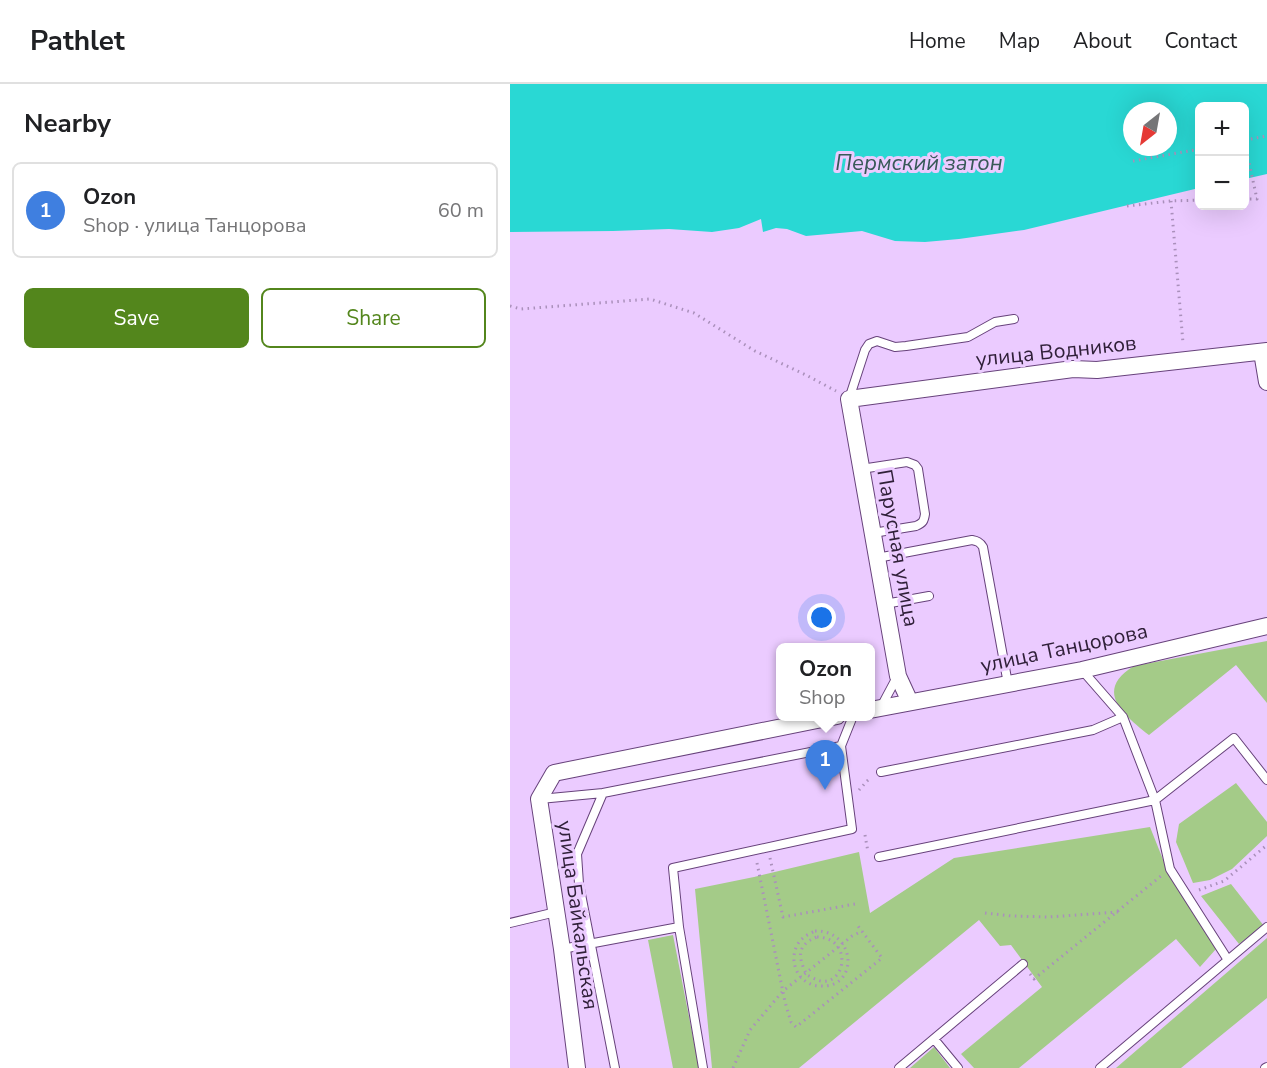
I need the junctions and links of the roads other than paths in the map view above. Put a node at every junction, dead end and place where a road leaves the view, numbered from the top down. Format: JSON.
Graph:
{"nodes":[{"id":1,"x":1014,"y":320,"type":"dead end"},
{"id":2,"x":1264,"y":351,"type":"edge"},
{"id":3,"x":1267,"y":382,"type":"edge"},
{"id":4,"x":849,"y":399,"type":"junction"},
{"id":5,"x":861,"y":469,"type":"junction"},
{"id":6,"x":873,"y":533,"type":"junction"},
{"id":7,"x":877,"y":558,"type":"junction"},
{"id":8,"x":929,"y":596,"type":"dead end"},
{"id":9,"x":885,"y":604,"type":"junction"},
{"id":10,"x":1267,"y":626,"type":"edge"},
{"id":11,"x":1082,"y":670,"type":"junction"},
{"id":12,"x":898,"y":676,"type":"junction"},
{"id":13,"x":1008,"y":684,"type":"junction"},
{"id":14,"x":910,"y":702,"type":"junction"},
{"id":15,"x":875,"y":709,"type":"edge"},
{"id":16,"x":1123,"y":717,"type":"junction"},
{"id":17,"x":817,"y":721,"type":"edge"},
{"id":18,"x":852,"y":721,"type":"edge"},
{"id":19,"x":842,"y":747,"type":"junction"},
{"id":20,"x":881,"y":772,"type":"road end"},
{"id":21,"x":1267,"y":780,"type":"edge"},
{"id":22,"x":603,"y":793,"type":"junction"},
{"id":23,"x":539,"y":799,"type":"junction"},
{"id":24,"x":1155,"y":800,"type":"junction"},
{"id":25,"x":879,"y":857,"type":"dead end"},
{"id":26,"x":556,"y":912,"type":"junction"},
{"id":27,"x":510,"y":923,"type":"edge"},
{"id":28,"x":679,"y":927,"type":"junction"},
{"id":29,"x":1267,"y":927,"type":"edge"},
{"id":30,"x":591,"y":944,"type":"junction"},
{"id":31,"x":562,"y":949,"type":"junction"},
{"id":32,"x":1228,"y":960,"type":"junction"},
{"id":33,"x":1023,"y":964,"type":"road end"},
{"id":34,"x":934,"y":1039,"type":"junction"},
{"id":35,"x":577,"y":1068,"type":"edge"},
{"id":36,"x":615,"y":1068,"type":"edge"},
{"id":37,"x":703,"y":1068,"type":"edge"},
{"id":38,"x":899,"y":1068,"type":"edge"},
{"id":39,"x":958,"y":1068,"type":"edge"},
{"id":40,"x":1100,"y":1068,"type":"edge"}],
"edges":[{"from":1,"to":4,"type":"lane"},
{"from":2,"to":3,"type":"street"},
{"from":2,"to":4,"type":"street","name":"улица Водников"},
{"from":4,"to":5,"type":"street","name":"Парусная улица"},
{"from":5,"to":6,"type":"street","name":"Парусная улица"},
{"from":5,"to":6,"type":"lane"},
{"from":6,"to":7,"type":"street","name":"Парусная улица"},
{"from":7,"to":9,"type":"street","name":"Парусная улица"},
{"from":7,"to":13,"type":"lane"},
{"from":8,"to":9,"type":"lane"},
{"from":9,"to":12,"type":"street","name":"Парусная улица"},
{"from":10,"to":11,"type":"street","name":"улица Танцорова"},
{"from":11,"to":13,"type":"street","name":"улица Танцорова"},
{"from":11,"to":16,"type":"lane"},
{"from":12,"to":14,"type":"street","name":"Парусная улица"},
{"from":12,"to":15,"type":"lane"},
{"from":13,"to":14,"type":"street","name":"улица Танцорова"},
{"from":14,"to":15,"type":"street","name":"улица Танцорова"},
{"from":16,"to":20,"type":"lane"},
{"from":16,"to":24,"type":"lane"},
{"from":17,"to":23,"type":"street","name":"улица Байкальская"},
{"from":18,"to":19,"type":"lane"},
{"from":19,"to":22,"type":"lane"},
{"from":19,"to":28,"type":"lane"},
{"from":21,"to":24,"type":"lane"},
{"from":22,"to":23,"type":"lane"},
{"from":22,"to":30,"type":"lane"},
{"from":23,"to":26,"type":"street","name":"улица Байкальская"},
{"from":24,"to":25,"type":"lane"},
{"from":24,"to":32,"type":"lane"},
{"from":26,"to":27,"type":"lane"},
{"from":26,"to":31,"type":"street","name":"улица Байкальская"},
{"from":28,"to":30,"type":"lane"},
{"from":28,"to":37,"type":"lane"},
{"from":29,"to":32,"type":"lane"},
{"from":30,"to":31,"type":"lane"},
{"from":30,"to":36,"type":"lane"},
{"from":31,"to":35,"type":"street","name":"улица Байкальская"},
{"from":32,"to":40,"type":"lane"},
{"from":33,"to":34,"type":"lane"},
{"from":34,"to":38,"type":"lane"},
{"from":34,"to":39,"type":"lane"}]}
